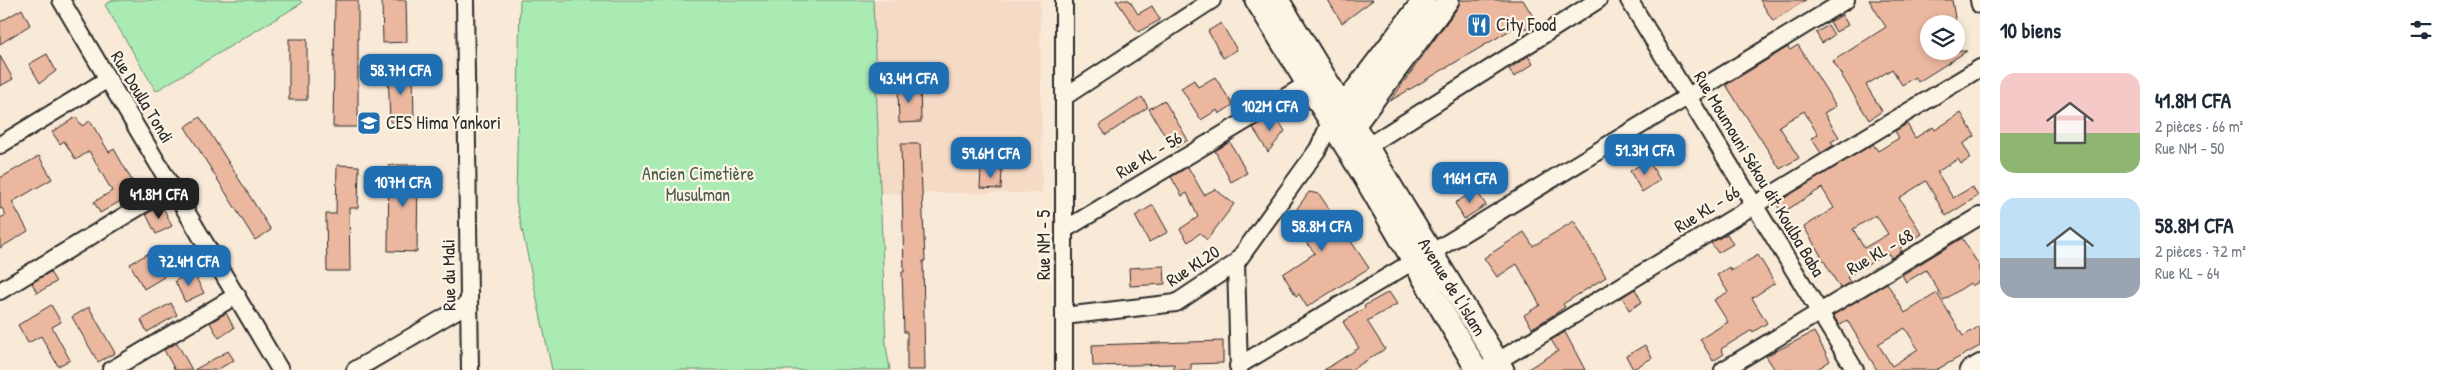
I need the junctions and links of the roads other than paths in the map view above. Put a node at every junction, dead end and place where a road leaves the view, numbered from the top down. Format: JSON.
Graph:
{"nodes":[{"id":1,"x":61,"y":0,"type":"edge"},
{"id":2,"x":465,"y":0,"type":"edge"},
{"id":3,"x":1064,"y":0,"type":"edge"},
{"id":4,"x":1212,"y":0,"type":"edge"},
{"id":5,"x":1256,"y":0,"type":"edge"},
{"id":6,"x":1278,"y":0,"type":"edge"},
{"id":7,"x":1424,"y":0,"type":"edge"},
{"id":8,"x":1448,"y":0,"type":"edge"},
{"id":9,"x":1598,"y":0,"type":"edge"},
{"id":10,"x":1629,"y":0,"type":"edge"},
{"id":11,"x":1846,"y":0,"type":"edge"},
{"id":12,"x":1979,"y":0,"type":"edge"},
{"id":13,"x":1980,"y":5,"type":"edge"},
{"id":14,"x":1980,"y":68,"type":"edge"},
{"id":15,"x":1314,"y":78,"type":"junction"},
{"id":16,"x":108,"y":79,"type":"junction"},
{"id":17,"x":1688,"y":95,"type":"junction"},
{"id":18,"x":1064,"y":98,"type":"junction"},
{"id":19,"x":1344,"y":106,"type":"junction"},
{"id":20,"x":1330,"y":122,"type":"junction"},
{"id":21,"x":1349,"y":134,"type":"junction"},
{"id":22,"x":0,"y":145,"type":"edge"},
{"id":23,"x":1368,"y":146,"type":"junction"},
{"id":24,"x":1318,"y":149,"type":"junction"},
{"id":25,"x":172,"y":187,"type":"junction"},
{"id":26,"x":1752,"y":204,"type":"junction"},
{"id":27,"x":1980,"y":216,"type":"edge"},
{"id":28,"x":1064,"y":230,"type":"junction"},
{"id":29,"x":1422,"y":257,"type":"junction"},
{"id":30,"x":1236,"y":263,"type":"junction"},
{"id":31,"x":0,"y":292,"type":"edge"},
{"id":32,"x":236,"y":295,"type":"junction"},
{"id":33,"x":469,"y":303,"type":"junction"},
{"id":34,"x":1819,"y":311,"type":"junction"},
{"id":35,"x":1064,"y":316,"type":"junction"},
{"id":36,"x":1980,"y":362,"type":"edge"},
{"id":37,"x":1495,"y":367,"type":"edge"},
{"id":38,"x":1238,"y":368,"type":"edge"},
{"id":39,"x":111,"y":370,"type":"edge"},
{"id":40,"x":280,"y":370,"type":"edge"},
{"id":41,"x":355,"y":370,"type":"edge"},
{"id":42,"x":470,"y":370,"type":"edge"},
{"id":43,"x":1064,"y":370,"type":"edge"},
{"id":44,"x":1477,"y":370,"type":"edge"},
{"id":45,"x":1723,"y":370,"type":"edge"},
{"id":46,"x":1855,"y":370,"type":"edge"},
{"id":47,"x":1968,"y":370,"type":"edge"}],
"edges":[{"from":1,"to":16,"type":"street","name":"Rue Doulla Tondi"},
{"from":2,"to":33,"type":"street","name":"Rue du Mali"},
{"from":3,"to":18,"type":"street","name":"Rue NM - 5"},
{"from":4,"to":18,"type":"street"},
{"from":5,"to":15,"type":"main road"},
{"from":6,"to":15,"type":"main road"},
{"from":7,"to":19,"type":"main road"},
{"from":8,"to":21,"type":"main road"},
{"from":9,"to":23,"type":"street"},
{"from":10,"to":17,"type":"street","name":"Rue Moumouni Sékou dit Koulba Baba"},
{"from":11,"to":17,"type":"street"},
{"from":12,"to":13,"type":"street"},
{"from":14,"to":26,"type":"street","name":"Rue KL - 66"},
{"from":15,"to":19,"type":"main road"},
{"from":15,"to":20,"type":"main road","name":"Avenue de l'Islam"},
{"from":15,"to":28,"type":"street","name":"Rue KL - 56"},
{"from":16,"to":22,"type":"street"},
{"from":16,"to":25,"type":"street","name":"Rue Doulla Tondi"},
{"from":17,"to":26,"type":"street","name":"Rue Moumouni Sékou dit Koulba Baba"},
{"from":17,"to":29,"type":"street"},
{"from":18,"to":28,"type":"street","name":"Rue NM - 5"},
{"from":19,"to":20,"type":"main road"},
{"from":19,"to":21,"type":"main road"},
{"from":20,"to":21,"type":"main road","name":"Avenue de l'Islam"},
{"from":20,"to":24,"type":"street","name":"Rue KL20"},
{"from":21,"to":23,"type":"main road","name":"Avenue de l'Islam"},
{"from":21,"to":24,"type":"street"},
{"from":21,"to":29,"type":"main road","name":"Avenue de l'Islam"},
{"from":23,"to":29,"type":"main road","name":"Avenue de l'Islam"},
{"from":24,"to":30,"type":"street","name":"Rue KL20"},
{"from":25,"to":31,"type":"street"},
{"from":25,"to":32,"type":"street","name":"Rue Doulla Tondi"},
{"from":26,"to":34,"type":"street","name":"Rue Moumouni Sékou dit Koulba Baba"},
{"from":26,"to":37,"type":"street","name":"Rue KL - 66"},
{"from":27,"to":34,"type":"street","name":"Rue KL - 68"},
{"from":28,"to":35,"type":"street","name":"Rue NM - 5"},
{"from":29,"to":37,"type":"main road","name":"Avenue de l'Islam"},
{"from":29,"to":38,"type":"street"},
{"from":29,"to":44,"type":"main road","name":"Avenue de l'Islam"},
{"from":30,"to":35,"type":"street","name":"Rue KL20"},
{"from":30,"to":38,"type":"street"},
{"from":32,"to":39,"type":"street"},
{"from":32,"to":40,"type":"street","name":"Rue Doulla Tondi"},
{"from":33,"to":41,"type":"street"},
{"from":33,"to":42,"type":"street","name":"Rue du Mali"},
{"from":34,"to":45,"type":"street","name":"Rue KL - 68"},
{"from":34,"to":46,"type":"street","name":"Rue Moumouni Sékou dit Koulba Baba"},
{"from":35,"to":43,"type":"street","name":"Rue NM - 5"},
{"from":36,"to":47,"type":"street"}]}
